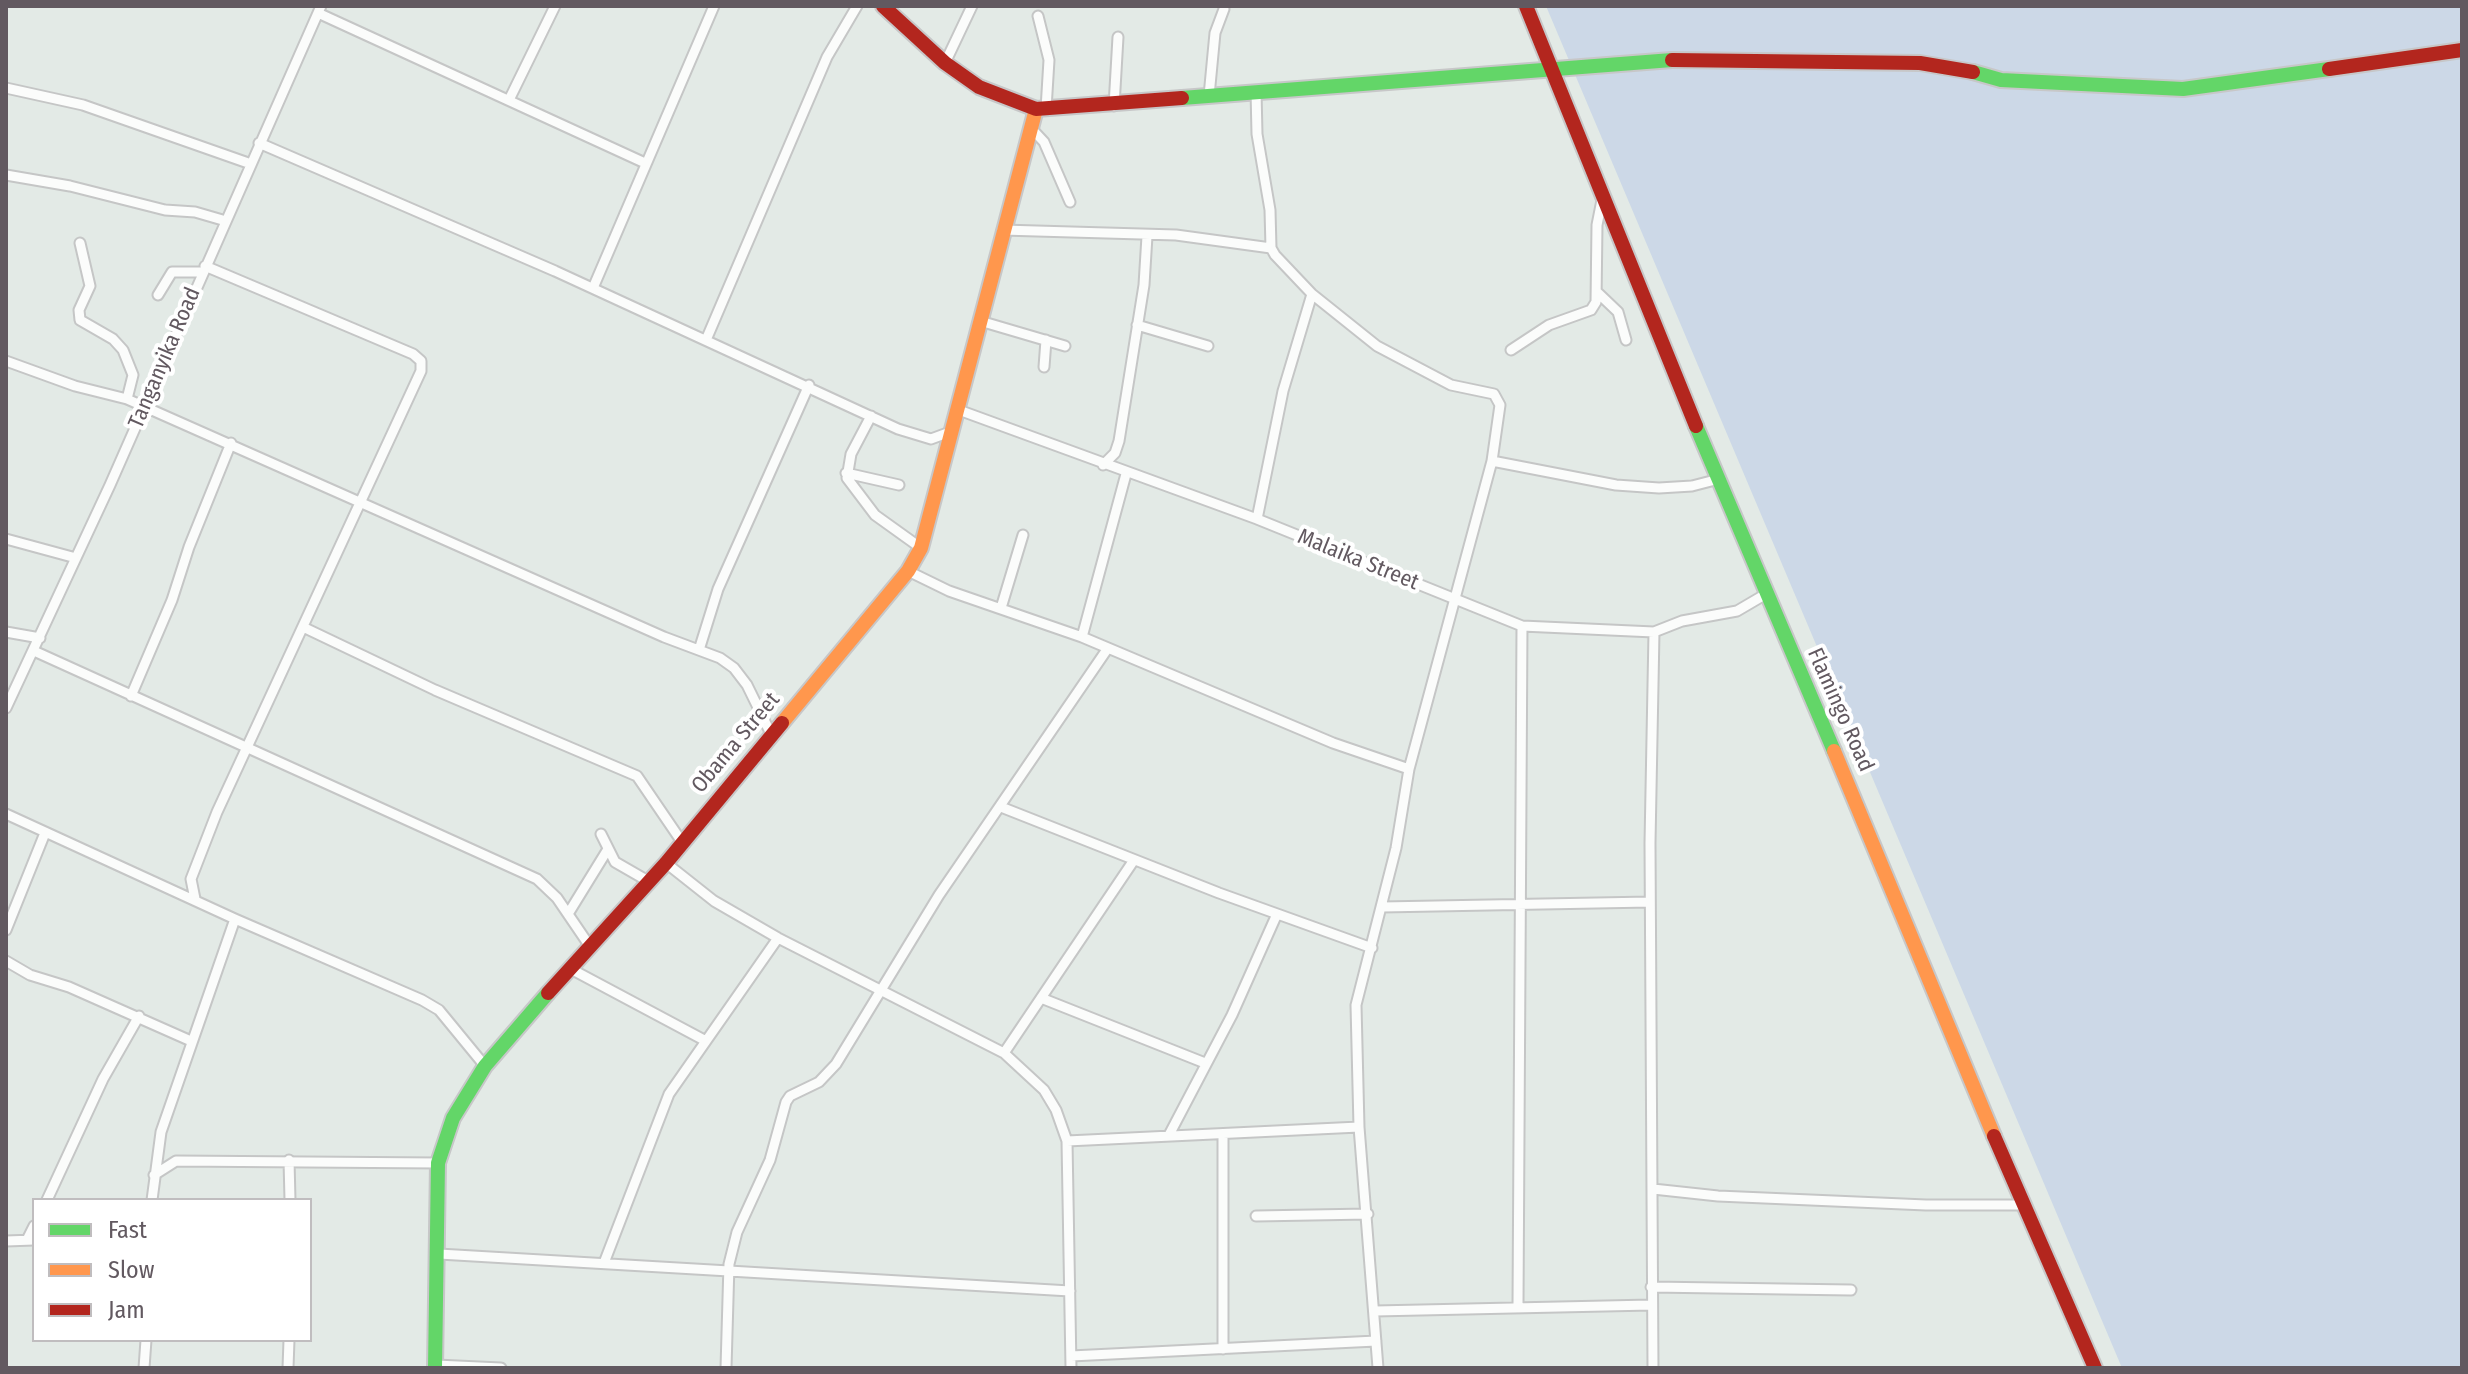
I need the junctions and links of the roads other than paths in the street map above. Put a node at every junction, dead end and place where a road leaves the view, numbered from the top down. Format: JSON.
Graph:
{"nodes":[{"id":1,"x":555,"y":6,"type":"edge"},
{"id":2,"x":714,"y":6,"type":"edge"},
{"id":3,"x":857,"y":6,"type":"edge"},
{"id":4,"x":883,"y":6,"type":"edge"},
{"id":5,"x":972,"y":6,"type":"edge"},
{"id":6,"x":1526,"y":6,"type":"edge"},
{"id":7,"x":1224,"y":9,"type":"dead end"},
{"id":8,"x":320,"y":10,"type":"edge"},
{"id":9,"x":1038,"y":16,"type":"dead end"},
{"id":10,"x":1118,"y":37,"type":"dead end"},
{"id":11,"x":2462,"y":50,"type":"edge"},
{"id":12,"x":945,"y":63,"type":"junction"},
{"id":13,"x":1549,"y":67,"type":"junction"},
{"id":14,"x":6,"y":88,"type":"edge"},
{"id":15,"x":1256,"y":91,"type":"junction"},
{"id":16,"x":1209,"y":96,"type":"junction"},
{"id":17,"x":509,"y":100,"type":"junction"},
{"id":18,"x":1114,"y":106,"type":"junction"},
{"id":19,"x":1041,"y":109,"type":"junction"},
{"id":20,"x":1030,"y":127,"type":"junction"},
{"id":21,"x":259,"y":143,"type":"junction"},
{"id":22,"x":645,"y":163,"type":"junction"},
{"id":23,"x":251,"y":164,"type":"junction"},
{"id":24,"x":6,"y":175,"type":"edge"},
{"id":25,"x":1602,"y":200,"type":"junction"},
{"id":26,"x":1070,"y":202,"type":"dead end"},
{"id":27,"x":226,"y":221,"type":"junction"},
{"id":28,"x":1002,"y":230,"type":"junction"},
{"id":29,"x":1147,"y":236,"type":"junction"},
{"id":30,"x":80,"y":243,"type":"dead end"},
{"id":31,"x":1271,"y":248,"type":"junction"},
{"id":32,"x":204,"y":269,"type":"junction"},
{"id":33,"x":593,"y":288,"type":"junction"},
{"id":34,"x":1597,"y":292,"type":"junction"},
{"id":35,"x":1312,"y":294,"type":"junction"},
{"id":36,"x":158,"y":295,"type":"dead end"},
{"id":37,"x":980,"y":321,"type":"junction"},
{"id":38,"x":1137,"y":325,"type":"junction"},
{"id":39,"x":706,"y":340,"type":"junction"},
{"id":40,"x":1046,"y":340,"type":"junction"},
{"id":41,"x":1626,"y":340,"type":"dead end"},
{"id":42,"x":1065,"y":346,"type":"dead end"},
{"id":43,"x":1208,"y":346,"type":"dead end"},
{"id":44,"x":1511,"y":350,"type":"dead end"},
{"id":45,"x":6,"y":361,"type":"edge"},
{"id":46,"x":1044,"y":367,"type":"dead end"},
{"id":47,"x":809,"y":385,"type":"junction"},
{"id":48,"x":127,"y":399,"type":"junction"},
{"id":49,"x":144,"y":406,"type":"junction"},
{"id":50,"x":956,"y":409,"type":"junction"},
{"id":51,"x":871,"y":416,"type":"junction"},
{"id":52,"x":950,"y":432,"type":"junction"},
{"id":53,"x":931,"y":439,"type":"junction"},
{"id":54,"x":231,"y":443,"type":"junction"},
{"id":55,"x":1115,"y":453,"type":"junction"},
{"id":56,"x":945,"y":455,"type":"junction"},
{"id":57,"x":1492,"y":461,"type":"junction"},
{"id":58,"x":1103,"y":465,"type":"junction"},
{"id":59,"x":1123,"y":472,"type":"junction"},
{"id":60,"x":846,"y":473,"type":"junction"},
{"id":61,"x":1719,"y":479,"type":"junction"},
{"id":62,"x":899,"y":485,"type":"dead end"},
{"id":63,"x":362,"y":504,"type":"junction"},
{"id":64,"x":1257,"y":519,"type":"junction"},
{"id":65,"x":1023,"y":535,"type":"dead end"},
{"id":66,"x":6,"y":539,"type":"edge"},
{"id":67,"x":921,"y":548,"type":"junction"},
{"id":68,"x":76,"y":558,"type":"junction"},
{"id":69,"x":908,"y":571,"type":"junction"},
{"id":70,"x":1766,"y":594,"type":"junction"},
{"id":71,"x":1455,"y":601,"type":"junction"},
{"id":72,"x":1001,"y":608,"type":"junction"},
{"id":73,"x":1522,"y":626,"type":"junction"},
{"id":74,"x":305,"y":628,"type":"junction"},
{"id":75,"x":6,"y":632,"type":"edge"},
{"id":76,"x":1654,"y":632,"type":"junction"},
{"id":77,"x":1082,"y":637,"type":"junction"},
{"id":78,"x":40,"y":638,"type":"junction"},
{"id":79,"x":1108,"y":648,"type":"junction"},
{"id":80,"x":699,"y":650,"type":"junction"},
{"id":81,"x":34,"y":651,"type":"junction"},
{"id":82,"x":131,"y":696,"type":"junction"},
{"id":83,"x":6,"y":708,"type":"edge"},
{"id":84,"x":771,"y":734,"type":"junction"},
{"id":85,"x":245,"y":748,"type":"junction"},
{"id":86,"x":1409,"y":769,"type":"junction"},
{"id":87,"x":1001,"y":807,"type":"junction"},
{"id":88,"x":6,"y":814,"type":"edge"},
{"id":89,"x":45,"y":833,"type":"junction"},
{"id":90,"x":601,"y":834,"type":"dead end"},
{"id":91,"x":682,"y":842,"type":"junction"},
{"id":92,"x":608,"y":849,"type":"junction"},
{"id":93,"x":1134,"y":860,"type":"junction"},
{"id":94,"x":666,"y":863,"type":"junction"},
{"id":95,"x":648,"y":881,"type":"junction"},
{"id":96,"x":195,"y":899,"type":"junction"},
{"id":97,"x":1650,"y":902,"type":"junction"},
{"id":98,"x":1520,"y":903,"type":"junction"},
{"id":99,"x":1382,"y":907,"type":"junction"},
{"id":100,"x":568,"y":914,"type":"junction"},
{"id":101,"x":1277,"y":914,"type":"junction"},
{"id":102,"x":235,"y":919,"type":"junction"},
{"id":103,"x":6,"y":930,"type":"edge"},
{"id":104,"x":778,"y":938,"type":"junction"},
{"id":105,"x":589,"y":945,"type":"junction"},
{"id":106,"x":1372,"y":948,"type":"junction"},
{"id":107,"x":6,"y":961,"type":"edge"},
{"id":108,"x":569,"y":968,"type":"junction"},
{"id":109,"x":880,"y":991,"type":"junction"},
{"id":110,"x":1041,"y":998,"type":"junction"},
{"id":111,"x":139,"y":1016,"type":"junction"},
{"id":112,"x":191,"y":1041,"type":"junction"},
{"id":113,"x":706,"y":1041,"type":"junction"},
{"id":114,"x":1004,"y":1053,"type":"junction"},
{"id":115,"x":1205,"y":1063,"type":"junction"},
{"id":116,"x":485,"y":1066,"type":"junction"},
{"id":117,"x":1359,"y":1127,"type":"junction"},
{"id":118,"x":1223,"y":1134,"type":"junction"},
{"id":119,"x":1169,"y":1135,"type":"junction"},
{"id":120,"x":1067,"y":1141,"type":"junction"},
{"id":121,"x":289,"y":1160,"type":"junction"},
{"id":122,"x":438,"y":1163,"type":"junction"},
{"id":123,"x":154,"y":1175,"type":"junction"},
{"id":124,"x":1653,"y":1189,"type":"junction"},
{"id":125,"x":48,"y":1198,"type":"edge"},
{"id":126,"x":152,"y":1198,"type":"edge"},
{"id":127,"x":290,"y":1198,"type":"edge"},
{"id":128,"x":2022,"y":1205,"type":"junction"},
{"id":129,"x":1368,"y":1214,"type":"junction"},
{"id":130,"x":1256,"y":1216,"type":"dead end"},
{"id":131,"x":31,"y":1240,"type":"edge"},
{"id":132,"x":6,"y":1241,"type":"edge"},
{"id":133,"x":439,"y":1254,"type":"junction"},
{"id":134,"x":604,"y":1263,"type":"junction"},
{"id":135,"x":729,"y":1272,"type":"junction"},
{"id":136,"x":1651,"y":1287,"type":"junction"},
{"id":137,"x":1851,"y":1290,"type":"dead end"},
{"id":138,"x":1070,"y":1291,"type":"junction"},
{"id":139,"x":1651,"y":1305,"type":"junction"},
{"id":140,"x":1518,"y":1306,"type":"junction"},
{"id":141,"x":1375,"y":1311,"type":"junction"},
{"id":142,"x":1376,"y":1341,"type":"junction"},
{"id":143,"x":146,"y":1342,"type":"edge"},
{"id":144,"x":289,"y":1342,"type":"edge"},
{"id":145,"x":1223,"y":1349,"type":"junction"},
{"id":146,"x":1071,"y":1356,"type":"junction"},
{"id":147,"x":436,"y":1366,"type":"edge"},
{"id":148,"x":144,"y":1368,"type":"edge"},
{"id":149,"x":288,"y":1368,"type":"edge"},
{"id":150,"x":501,"y":1368,"type":"edge"},
{"id":151,"x":726,"y":1368,"type":"edge"},
{"id":152,"x":1071,"y":1368,"type":"edge"},
{"id":153,"x":1378,"y":1368,"type":"edge"},
{"id":154,"x":1653,"y":1368,"type":"edge"},
{"id":155,"x":2095,"y":1368,"type":"edge"}],
"edges":[{"from":1,"to":17,"type":"street"},
{"from":2,"to":22,"type":"street"},
{"from":3,"to":39,"type":"street"},
{"from":4,"to":12,"type":"street"},
{"from":5,"to":12,"type":"street"},
{"from":6,"to":13,"type":"street","name":"Flamingo Road"},
{"from":7,"to":16,"type":"street"},
{"from":8,"to":17,"type":"street"},
{"from":8,"to":21,"type":"street","name":"Tanganyika Road"},
{"from":9,"to":19,"type":"street"},
{"from":10,"to":18,"type":"street"},
{"from":11,"to":13,"type":"street"},
{"from":12,"to":19,"type":"street"},
{"from":13,"to":15,"type":"street"},
{"from":13,"to":25,"type":"street","name":"Flamingo Road"},
{"from":14,"to":23,"type":"street"},
{"from":15,"to":16,"type":"street"},
{"from":15,"to":31,"type":"street"},
{"from":16,"to":18,"type":"street"},
{"from":17,"to":22,"type":"street"},
{"from":18,"to":19,"type":"street"},
{"from":19,"to":20,"type":"street","name":"Obama Street"},
{"from":20,"to":26,"type":"street"},
{"from":20,"to":28,"type":"street","name":"Obama Street"},
{"from":21,"to":23,"type":"street","name":"Tanganyika Road"},
{"from":21,"to":33,"type":"street"},
{"from":22,"to":33,"type":"street"},
{"from":23,"to":27,"type":"street","name":"Tanganyika Road"},
{"from":24,"to":27,"type":"street"},
{"from":25,"to":34,"type":"street"},
{"from":25,"to":61,"type":"street","name":"Flamingo Road"},
{"from":27,"to":32,"type":"street","name":"Tanganyika Road"},
{"from":28,"to":29,"type":"street"},
{"from":28,"to":37,"type":"street","name":"Obama Street"},
{"from":29,"to":31,"type":"street"},
{"from":29,"to":38,"type":"street"},
{"from":30,"to":48,"type":"street"},
{"from":31,"to":35,"type":"street"},
{"from":32,"to":36,"type":"street"},
{"from":32,"to":49,"type":"street","name":"Tanganyika Road"},
{"from":32,"to":63,"type":"street"},
{"from":33,"to":39,"type":"street"},
{"from":34,"to":41,"type":"street"},
{"from":34,"to":44,"type":"street"},
{"from":35,"to":57,"type":"street"},
{"from":35,"to":64,"type":"street"},
{"from":37,"to":40,"type":"street"},
{"from":37,"to":50,"type":"street","name":"Obama Street"},
{"from":38,"to":43,"type":"street"},
{"from":38,"to":55,"type":"street"},
{"from":39,"to":47,"type":"street"},
{"from":40,"to":42,"type":"street"},
{"from":40,"to":46,"type":"street"},
{"from":45,"to":48,"type":"street"},
{"from":47,"to":51,"type":"street"},
{"from":47,"to":80,"type":"street"},
{"from":48,"to":49,"type":"street"},
{"from":49,"to":54,"type":"street"},
{"from":49,"to":68,"type":"street","name":"Tanganyika Road"},
{"from":50,"to":52,"type":"street","name":"Obama Street"},
{"from":50,"to":58,"type":"street","name":"Malaika Street"},
{"from":51,"to":53,"type":"street"},
{"from":51,"to":60,"type":"street"},
{"from":52,"to":53,"type":"street"},
{"from":52,"to":56,"type":"street","name":"Obama Street"},
{"from":53,"to":56,"type":"street"},
{"from":54,"to":63,"type":"street"},
{"from":54,"to":82,"type":"street"},
{"from":55,"to":58,"type":"street"},
{"from":55,"to":59,"type":"street"},
{"from":56,"to":67,"type":"street","name":"Obama Street"},
{"from":57,"to":61,"type":"street"},
{"from":57,"to":71,"type":"street"},
{"from":58,"to":59,"type":"street","name":"Malaika Street"},
{"from":59,"to":64,"type":"street","name":"Malaika Street"},
{"from":59,"to":77,"type":"street"},
{"from":60,"to":62,"type":"street"},
{"from":60,"to":67,"type":"street"},
{"from":61,"to":70,"type":"street","name":"Flamingo Road"},
{"from":63,"to":74,"type":"street"},
{"from":63,"to":80,"type":"street"},
{"from":64,"to":71,"type":"street","name":"Malaika Street"},
{"from":65,"to":72,"type":"street"},
{"from":66,"to":68,"type":"street"},
{"from":67,"to":69,"type":"street","name":"Obama Street"},
{"from":68,"to":78,"type":"street","name":"Tanganyika Road"},
{"from":69,"to":72,"type":"street"},
{"from":69,"to":84,"type":"street","name":"Obama Street"},
{"from":70,"to":76,"type":"street","name":"Malaika Street"},
{"from":70,"to":128,"type":"street","name":"Flamingo Road"},
{"from":71,"to":73,"type":"street","name":"Malaika Street"},
{"from":71,"to":86,"type":"street"},
{"from":72,"to":77,"type":"street"},
{"from":73,"to":76,"type":"street","name":"Malaika Street"},
{"from":73,"to":98,"type":"street"},
{"from":74,"to":85,"type":"street"},
{"from":74,"to":91,"type":"street"},
{"from":75,"to":78,"type":"street"},
{"from":76,"to":97,"type":"street"},
{"from":77,"to":79,"type":"street"},
{"from":78,"to":81,"type":"street","name":"Tanganyika Road"},
{"from":79,"to":86,"type":"street"},
{"from":79,"to":87,"type":"street"},
{"from":80,"to":84,"type":"street"},
{"from":81,"to":82,"type":"street"},
{"from":81,"to":83,"type":"street","name":"Tanganyika Road"},
{"from":82,"to":85,"type":"street"},
{"from":84,"to":91,"type":"street","name":"Obama Street"},
{"from":85,"to":96,"type":"street"},
{"from":85,"to":100,"type":"street"},
{"from":86,"to":99,"type":"street"},
{"from":87,"to":93,"type":"street"},
{"from":87,"to":109,"type":"street"},
{"from":88,"to":89,"type":"street"},
{"from":89,"to":96,"type":"street"},
{"from":89,"to":103,"type":"street"},
{"from":90,"to":92,"type":"street"},
{"from":91,"to":94,"type":"street","name":"Obama Street"},
{"from":92,"to":95,"type":"street"},
{"from":92,"to":100,"type":"street"},
{"from":93,"to":101,"type":"street"},
{"from":93,"to":110,"type":"street"},
{"from":94,"to":95,"type":"street","name":"Obama Street"},
{"from":94,"to":104,"type":"street"},
{"from":95,"to":105,"type":"street","name":"Obama Street"},
{"from":96,"to":102,"type":"street"},
{"from":97,"to":98,"type":"street"},
{"from":97,"to":124,"type":"street"},
{"from":98,"to":99,"type":"street"},
{"from":98,"to":140,"type":"street"},
{"from":99,"to":106,"type":"street"},
{"from":100,"to":105,"type":"street"},
{"from":101,"to":106,"type":"street"},
{"from":101,"to":115,"type":"street"},
{"from":102,"to":112,"type":"street"},
{"from":102,"to":116,"type":"street"},
{"from":104,"to":109,"type":"street"},
{"from":104,"to":113,"type":"street"},
{"from":105,"to":108,"type":"street","name":"Obama Street"},
{"from":106,"to":117,"type":"street"},
{"from":107,"to":111,"type":"street"},
{"from":108,"to":113,"type":"street"},
{"from":108,"to":116,"type":"street","name":"Obama Street"},
{"from":109,"to":114,"type":"street"},
{"from":109,"to":135,"type":"street"},
{"from":110,"to":114,"type":"street"},
{"from":110,"to":115,"type":"street"},
{"from":111,"to":112,"type":"street"},
{"from":111,"to":125,"type":"street"},
{"from":112,"to":123,"type":"street"},
{"from":113,"to":134,"type":"street"},
{"from":114,"to":120,"type":"street"},
{"from":115,"to":119,"type":"street"},
{"from":116,"to":122,"type":"street","name":"Obama Street"},
{"from":117,"to":118,"type":"street"},
{"from":117,"to":129,"type":"street"},
{"from":118,"to":119,"type":"street"},
{"from":118,"to":145,"type":"street"},
{"from":119,"to":120,"type":"street"},
{"from":120,"to":138,"type":"street"},
{"from":121,"to":122,"type":"street"},
{"from":121,"to":123,"type":"street"},
{"from":121,"to":127,"type":"street"},
{"from":122,"to":133,"type":"street","name":"Obama Street"},
{"from":123,"to":126,"type":"street"},
{"from":124,"to":128,"type":"street"},
{"from":124,"to":136,"type":"street"},
{"from":128,"to":155,"type":"street","name":"Flamingo Road"},
{"from":129,"to":130,"type":"street"},
{"from":129,"to":141,"type":"street"},
{"from":131,"to":132,"type":"street"},
{"from":133,"to":134,"type":"street"},
{"from":133,"to":147,"type":"street","name":"Obama Street"},
{"from":134,"to":135,"type":"street"},
{"from":135,"to":138,"type":"street"},
{"from":135,"to":151,"type":"street"},
{"from":136,"to":137,"type":"street"},
{"from":136,"to":139,"type":"street"},
{"from":138,"to":146,"type":"street"},
{"from":139,"to":140,"type":"street"},
{"from":139,"to":154,"type":"street"},
{"from":140,"to":141,"type":"street"},
{"from":141,"to":142,"type":"street"},
{"from":142,"to":145,"type":"street"},
{"from":142,"to":153,"type":"street"},
{"from":143,"to":148,"type":"street"},
{"from":144,"to":149,"type":"street"},
{"from":145,"to":146,"type":"street"},
{"from":146,"to":152,"type":"street"},
{"from":147,"to":150,"type":"street"}]}
